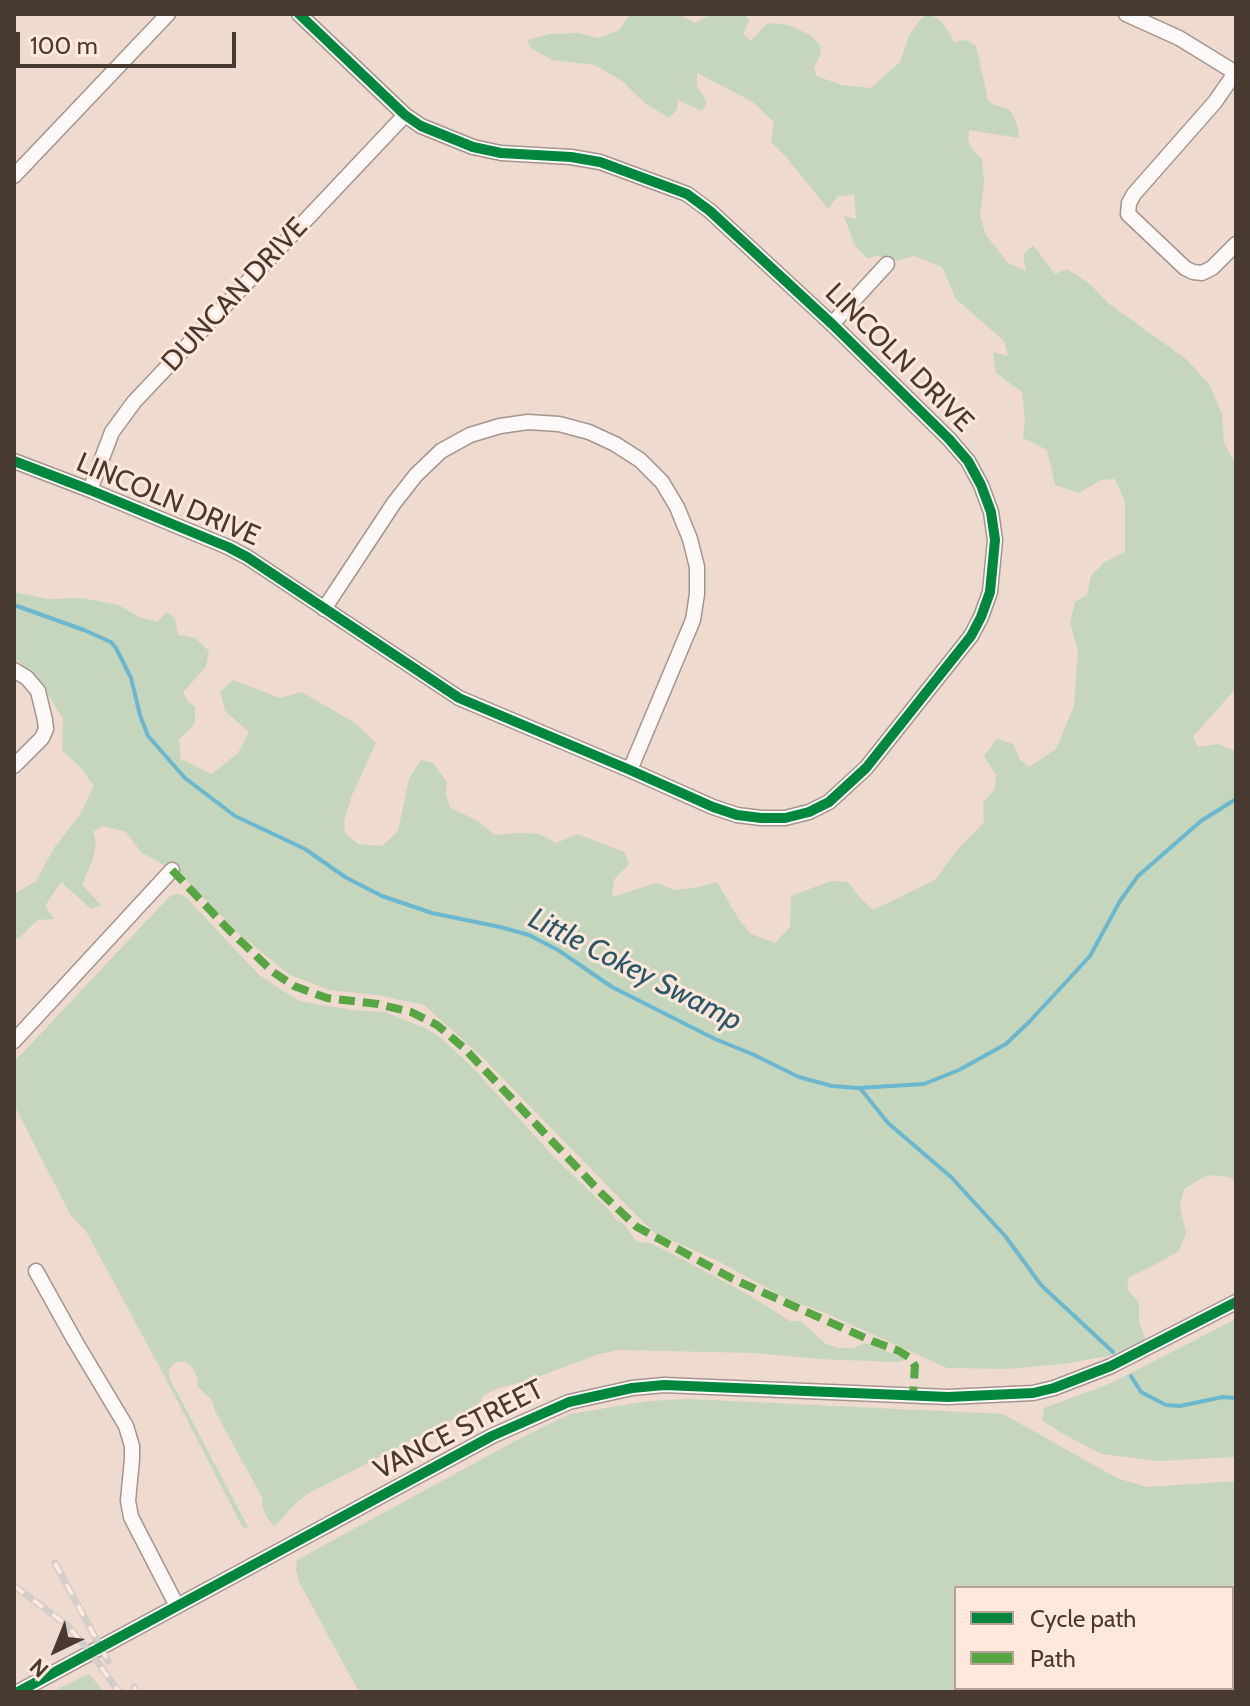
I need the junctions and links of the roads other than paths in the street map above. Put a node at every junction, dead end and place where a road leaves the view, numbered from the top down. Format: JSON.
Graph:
{"nodes":[{"id":1,"x":168,"y":14,"type":"edge"},
{"id":2,"x":299,"y":14,"type":"edge"},
{"id":3,"x":1126,"y":14,"type":"edge"},
{"id":4,"x":1236,"y":73,"type":"edge"},
{"id":5,"x":405,"y":115,"type":"junction"},
{"id":6,"x":14,"y":176,"type":"edge"},
{"id":7,"x":1236,"y":244,"type":"edge"},
{"id":8,"x":887,"y":264,"type":"dead end"},
{"id":9,"x":832,"y":324,"type":"junction"},
{"id":10,"x":14,"y":461,"type":"edge"},
{"id":11,"x":90,"y":490,"type":"junction"},
{"id":12,"x":324,"y":609,"type":"junction"},
{"id":13,"x":21,"y":674,"type":"edge"},
{"id":14,"x":14,"y":766,"type":"edge"},
{"id":15,"x":630,"y":770,"type":"junction"},
{"id":16,"x":172,"y":870,"type":"dead end"},
{"id":17,"x":14,"y":1041,"type":"edge"},
{"id":18,"x":36,"y":1271,"type":"dead end"},
{"id":19,"x":1236,"y":1302,"type":"edge"},
{"id":20,"x":177,"y":1606,"type":"junction"},
{"id":21,"x":18,"y":1692,"type":"edge"}],
"edges":[{"from":1,"to":6,"type":"street"},
{"from":2,"to":5,"type":"street","name":"LINCOLN DRIVE"},
{"from":3,"to":4,"type":"street"},
{"from":4,"to":7,"type":"street"},
{"from":5,"to":9,"type":"street","name":"LINCOLN DRIVE"},
{"from":5,"to":11,"type":"street","name":"DUNCAN DRIVE"},
{"from":8,"to":9,"type":"street"},
{"from":9,"to":15,"type":"street","name":"LINCOLN DRIVE"},
{"from":10,"to":11,"type":"street","name":"LINCOLN DRIVE"},
{"from":11,"to":12,"type":"street","name":"LINCOLN DRIVE"},
{"from":12,"to":15,"type":"street","name":"LINCOLN DRIVE"},
{"from":12,"to":15,"type":"street"},
{"from":13,"to":14,"type":"street"},
{"from":16,"to":17,"type":"street"},
{"from":18,"to":20,"type":"street"},
{"from":19,"to":20,"type":"street","name":"VANCE STREET"},
{"from":20,"to":21,"type":"street","name":"VANCE STREET"}]}
